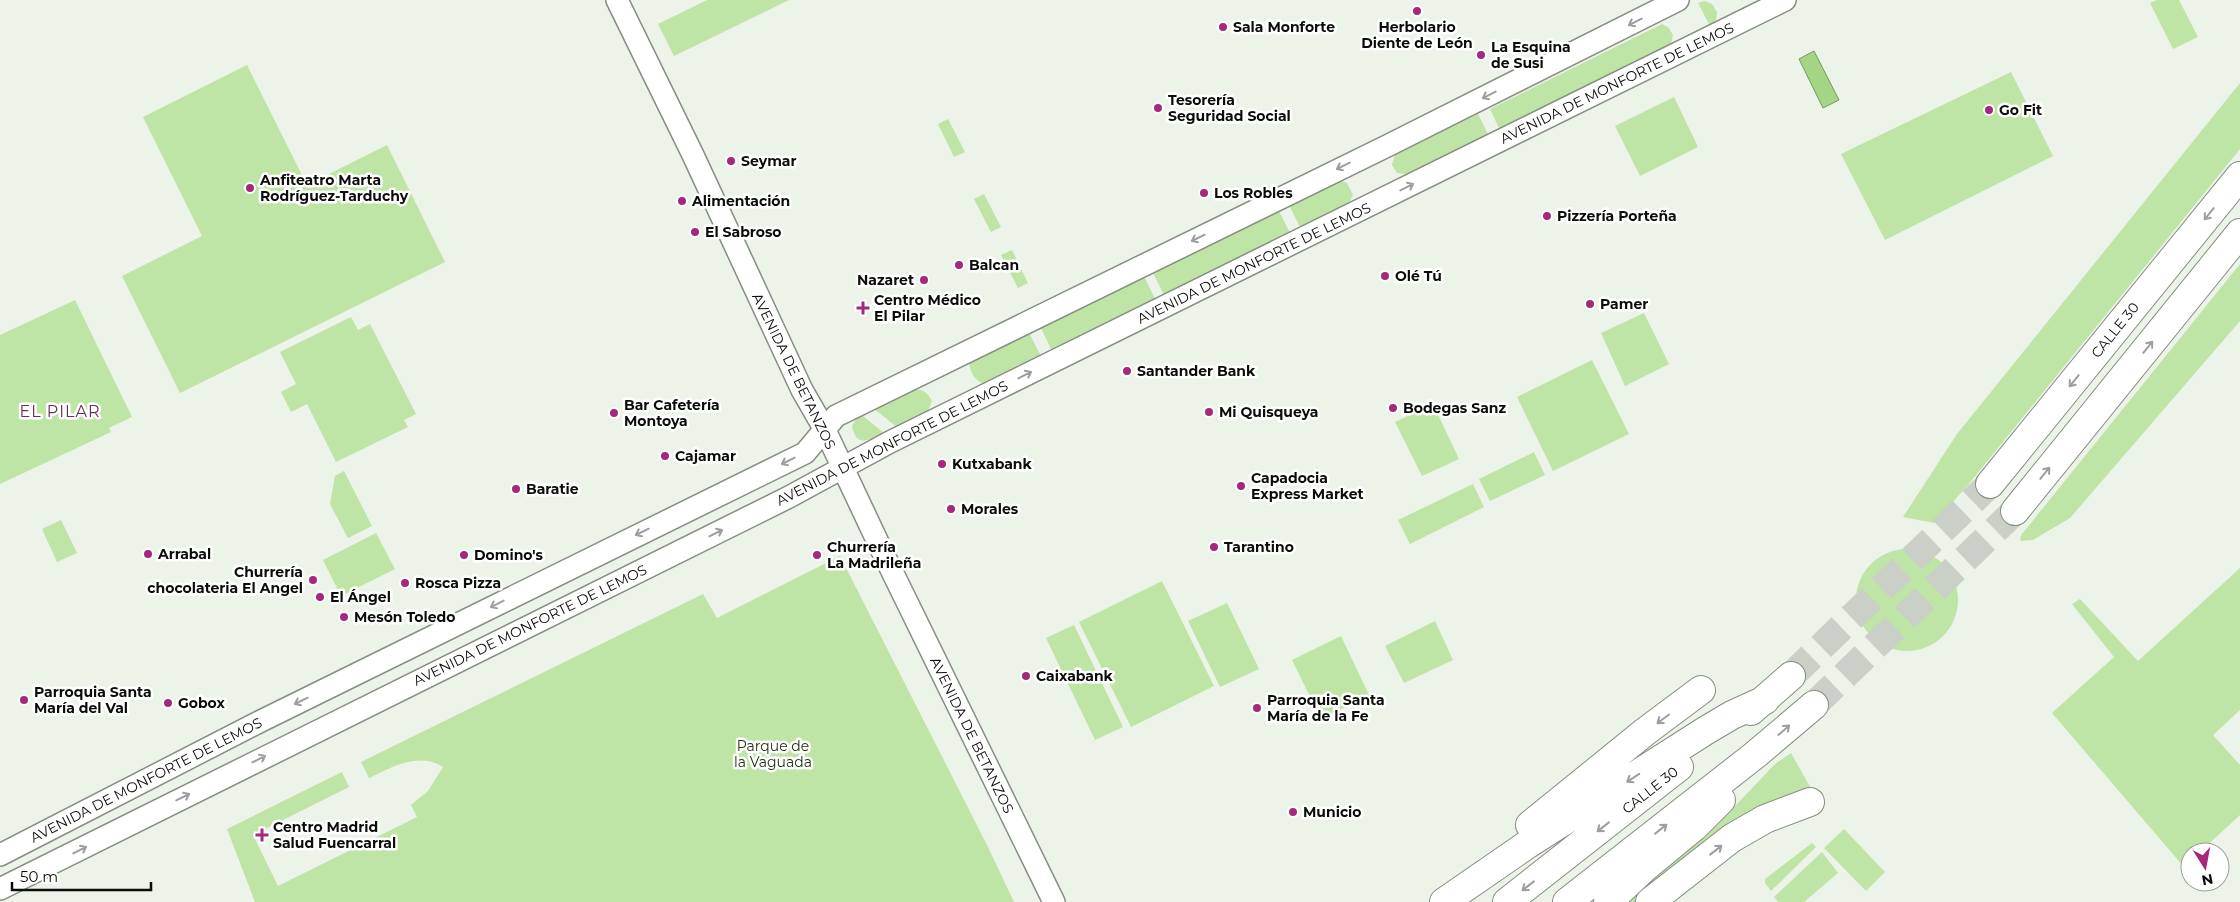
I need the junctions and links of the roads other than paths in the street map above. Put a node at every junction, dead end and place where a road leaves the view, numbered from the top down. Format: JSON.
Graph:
{"nodes":[{"id":1,"x":617,"y":0,"type":"edge"},
{"id":2,"x":1678,"y":0,"type":"edge"},
{"id":3,"x":1785,"y":0,"type":"edge"},
{"id":4,"x":2240,"y":176,"type":"edge"},
{"id":5,"x":2240,"y":233,"type":"edge"},
{"id":6,"x":825,"y":430,"type":"junction"},
{"id":7,"x":841,"y":467,"type":"junction"},
{"id":8,"x":1990,"y":484,"type":"tunnel mouth"},
{"id":9,"x":2015,"y":511,"type":"tunnel mouth"},
{"id":10,"x":1791,"y":676,"type":"tunnel mouth"},
{"id":11,"x":1702,"y":690,"type":"dead end"},
{"id":12,"x":1765,"y":700,"type":"junction"},
{"id":13,"x":1814,"y":705,"type":"tunnel mouth"},
{"id":14,"x":1755,"y":755,"type":"junction"},
{"id":15,"x":1810,"y":802,"type":"dead end"},
{"id":16,"x":0,"y":855,"type":"edge"},
{"id":17,"x":0,"y":889,"type":"edge"},
{"id":18,"x":1054,"y":902,"type":"edge"},
{"id":19,"x":1440,"y":902,"type":"edge"},
{"id":20,"x":1444,"y":902,"type":"edge"},
{"id":21,"x":1507,"y":902,"type":"edge"},
{"id":22,"x":1567,"y":902,"type":"edge"},
{"id":23,"x":1608,"y":902,"type":"edge"},
{"id":24,"x":1650,"y":902,"type":"edge"}],
"edges":[{"from":1,"to":6,"type":"street","name":"AVENIDA DE BETANZOS"},
{"from":2,"to":6,"type":"street","name":"AVENIDA DE MONFORTE DE LEMOS","one_way":true},
{"from":7,"to":3,"type":"street","name":"AVENIDA DE MONFORTE DE LEMOS","one_way":true},
{"from":4,"to":8,"type":"highway","name":"CALLE 30","one_way":true},
{"from":9,"to":5,"type":"highway","one_way":true},
{"from":6,"to":7,"type":"street","name":"AVENIDA DE BETANZOS"},
{"from":6,"to":16,"type":"street","name":"AVENIDA DE MONFORTE DE LEMOS","one_way":true},
{"from":17,"to":7,"type":"street","name":"AVENIDA DE MONFORTE DE LEMOS","one_way":true},
{"from":7,"to":18,"type":"street","name":"AVENIDA DE BETANZOS"},
{"from":10,"to":12,"type":"highway","name":"CALLE 30"},
{"from":11,"to":19,"type":"highway","one_way":true},
{"from":12,"to":20,"type":"highway","one_way":true},
{"from":12,"to":21,"type":"highway","name":"CALLE 30","one_way":true},
{"from":14,"to":13,"type":"highway","one_way":true},
{"from":22,"to":14,"type":"highway","one_way":true},
{"from":14,"to":23,"type":"highway"},
{"from":24,"to":15,"type":"highway","one_way":true}]}
